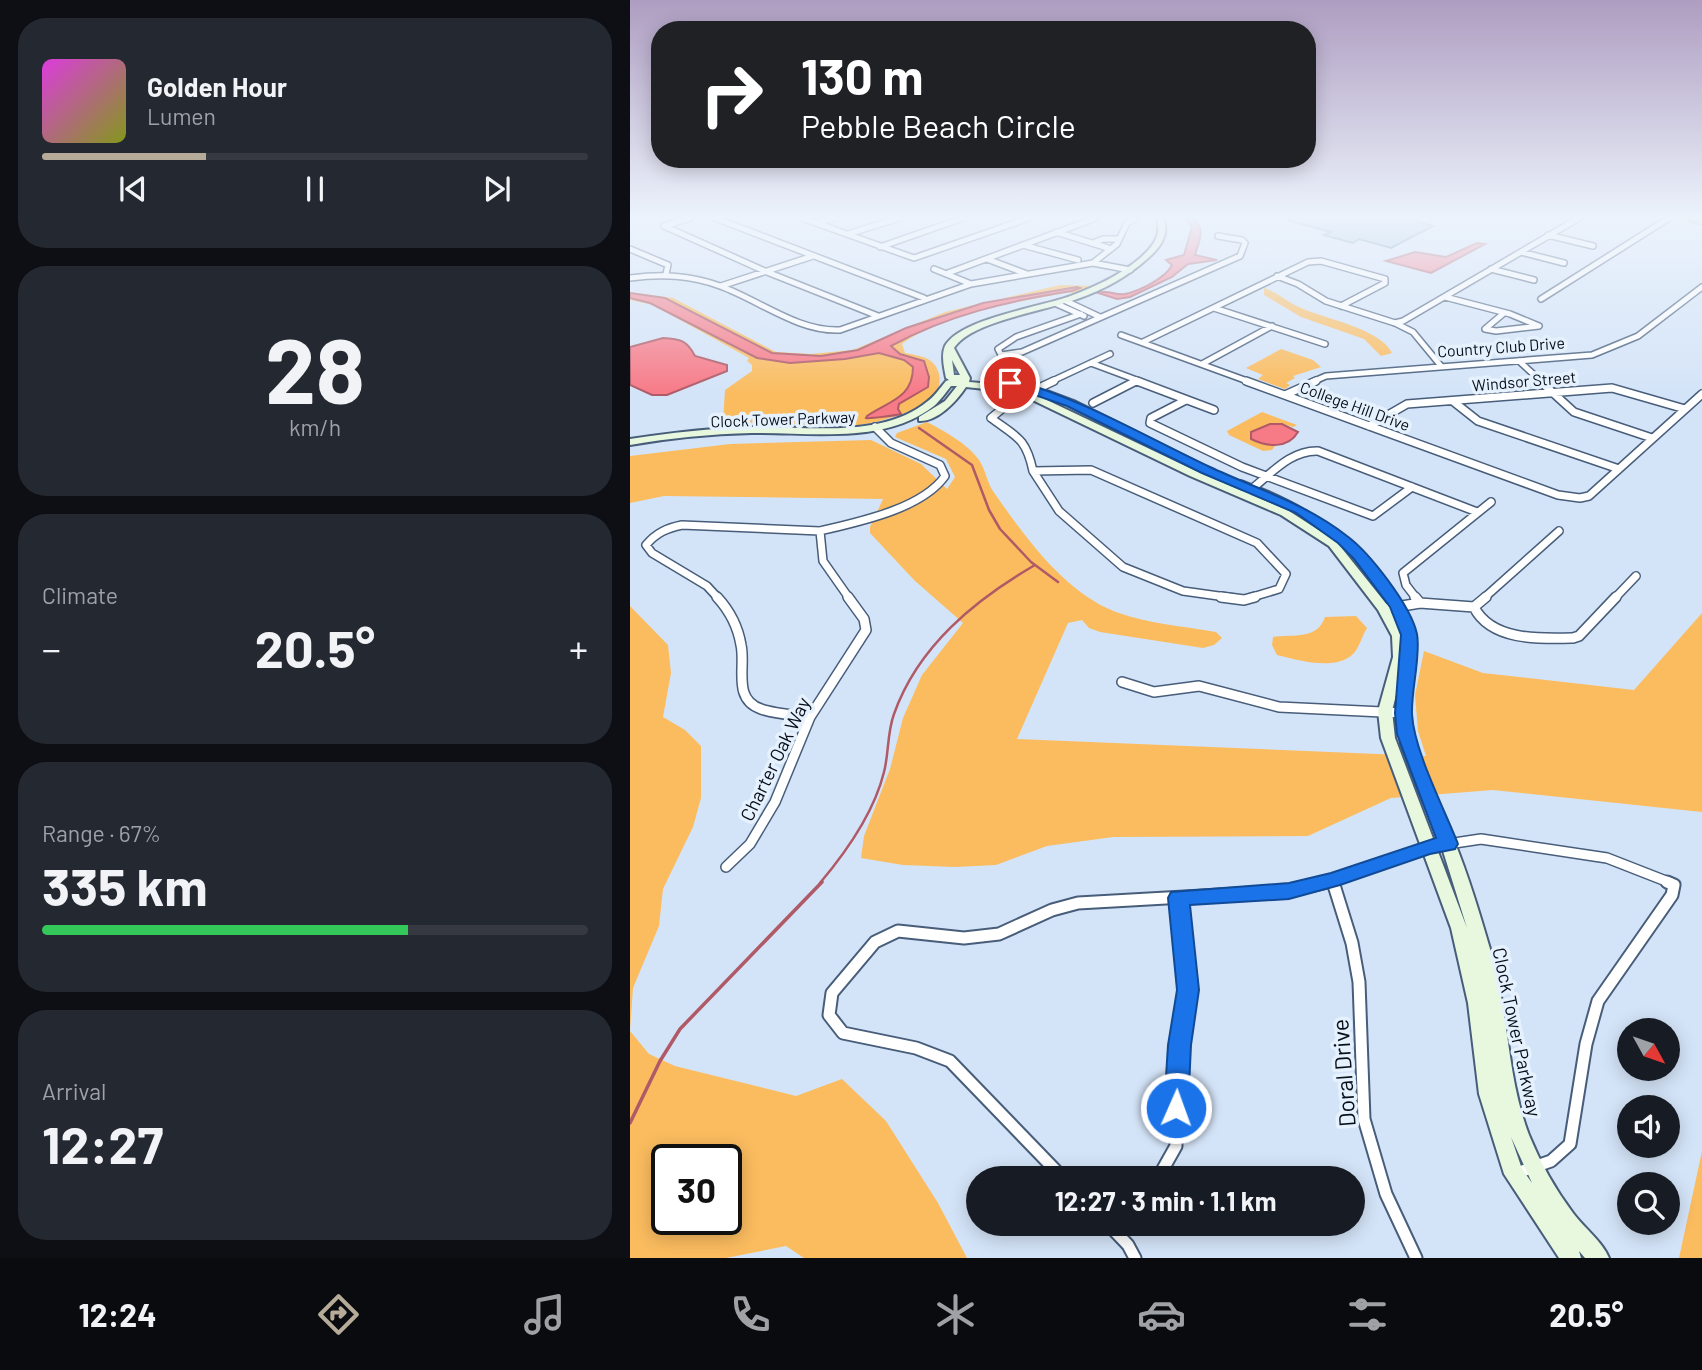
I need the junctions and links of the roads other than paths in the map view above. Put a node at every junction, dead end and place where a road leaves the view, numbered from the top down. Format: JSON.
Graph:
{"nodes":[{"id":1,"x":678,"y":277,"type":"edge"},
{"id":2,"x":752,"y":277,"type":"edge"},
{"id":3,"x":779,"y":277,"type":"edge"},
{"id":4,"x":868,"y":277,"type":"edge"},
{"id":5,"x":956,"y":277,"type":"edge"},
{"id":6,"x":1016,"y":277,"type":"edge"},
{"id":7,"x":1116,"y":277,"type":"edge"},
{"id":8,"x":1192,"y":277,"type":"edge"},
{"id":9,"x":1277,"y":277,"type":"edge"},
{"id":10,"x":1280,"y":277,"type":"edge"},
{"id":11,"x":1377,"y":277,"type":"edge"},
{"id":12,"x":1481,"y":277,"type":"edge"},
{"id":13,"x":1521,"y":277,"type":"edge"},
{"id":14,"x":1576,"y":277,"type":"edge"},
{"id":15,"x":1534,"y":280,"type":"dead end"},
{"id":16,"x":971,"y":284,"type":"junction"},
{"id":17,"x":721,"y":286,"type":"junction"},
{"id":18,"x":1702,"y":287,"type":"edge"},
{"id":19,"x":1445,"y":297,"type":"junction"},
{"id":20,"x":925,"y":298,"type":"junction"},
{"id":21,"x":1541,"y":299,"type":"dead end"},
{"id":22,"x":1062,"y":302,"type":"junction"},
{"id":23,"x":1341,"y":306,"type":"junction"},
{"id":24,"x":1214,"y":307,"type":"junction"},
{"id":25,"x":1504,"y":313,"type":"junction"},
{"id":26,"x":1082,"y":314,"type":"junction"},
{"id":27,"x":878,"y":316,"type":"junction"},
{"id":28,"x":1100,"y":317,"type":"junction"},
{"id":29,"x":1093,"y":320,"type":"junction"},
{"id":30,"x":1395,"y":323,"type":"junction"},
{"id":31,"x":1272,"y":326,"type":"junction"},
{"id":32,"x":1121,"y":335,"type":"dead end"},
{"id":33,"x":1143,"y":342,"type":"junction"},
{"id":34,"x":1325,"y":344,"type":"dead end"},
{"id":35,"x":949,"y":347,"type":"junction"},
{"id":36,"x":1110,"y":354,"type":"dead end"},
{"id":37,"x":1519,"y":360,"type":"junction"},
{"id":38,"x":1091,"y":363,"type":"junction"},
{"id":39,"x":1202,"y":364,"type":"junction"},
{"id":40,"x":1441,"y":366,"type":"junction"},
{"id":41,"x":957,"y":381,"type":"junction"},
{"id":42,"x":1136,"y":381,"type":"junction"},
{"id":43,"x":1031,"y":392,"type":"junction"},
{"id":44,"x":1550,"y":392,"type":"junction"},
{"id":45,"x":1702,"y":394,"type":"edge"},
{"id":46,"x":1285,"y":395,"type":"junction"},
{"id":47,"x":1186,"y":400,"type":"junction"},
{"id":48,"x":1454,"y":402,"type":"junction"},
{"id":49,"x":1093,"y":403,"type":"dead end"},
{"id":50,"x":1685,"y":409,"type":"junction"},
{"id":51,"x":1214,"y":410,"type":"dead end"},
{"id":52,"x":1369,"y":426,"type":"junction"},
{"id":53,"x":877,"y":429,"type":"junction"},
{"id":54,"x":699,"y":436,"type":"junction"},
{"id":55,"x":1652,"y":438,"type":"junction"},
{"id":56,"x":630,"y":442,"type":"edge"},
{"id":57,"x":630,"y":449,"type":"edge"},
{"id":58,"x":1619,"y":469,"type":"junction"},
{"id":59,"x":1033,"y":471,"type":"junction"},
{"id":60,"x":1269,"y":476,"type":"junction"},
{"id":61,"x":1412,"y":487,"type":"junction"},
{"id":62,"x":1249,"y":491,"type":"junction"},
{"id":63,"x":1491,"y":502,"type":"dead end"},
{"id":64,"x":1477,"y":512,"type":"junction"},
{"id":65,"x":820,"y":531,"type":"junction"},
{"id":66,"x":1559,"y":531,"type":"dead end"},
{"id":67,"x":1636,"y":576,"type":"dead end"},
{"id":68,"x":1420,"y":603,"type":"junction"},
{"id":69,"x":1391,"y":607,"type":"junction"},
{"id":70,"x":1474,"y":607,"type":"junction"},
{"id":71,"x":1122,"y":682,"type":"dead end"},
{"id":72,"x":1385,"y":711,"type":"junction"},
{"id":73,"x":1403,"y":713,"type":"junction"},
{"id":74,"x":810,"y":717,"type":"junction"},
{"id":75,"x":1448,"y":844,"type":"junction"},
{"id":76,"x":1428,"y":847,"type":"junction"},
{"id":77,"x":726,"y":867,"type":"dead end"},
{"id":78,"x":1333,"y":880,"type":"junction"},
{"id":79,"x":1179,"y":898,"type":"junction"},
{"id":80,"x":1051,"y":1166,"type":"edge"},
{"id":81,"x":1165,"y":1166,"type":"edge"},
{"id":82,"x":1534,"y":1167,"type":"junction"},
{"id":83,"x":1514,"y":1174,"type":"junction"},
{"id":84,"x":1120,"y":1236,"type":"edge"},
{"id":85,"x":1135,"y":1258,"type":"edge"},
{"id":86,"x":1416,"y":1258,"type":"edge"},
{"id":87,"x":1572,"y":1258,"type":"edge"},
{"id":88,"x":1599,"y":1258,"type":"edge"}],
"edges":[{"from":1,"to":17,"type":"street"},
{"from":2,"to":17,"type":"street"},
{"from":3,"to":27,"type":"street"},
{"from":4,"to":20,"type":"street"},
{"from":5,"to":16,"type":"street"},
{"from":6,"to":16,"type":"street"},
{"from":7,"to":22,"type":"street"},
{"from":8,"to":28,"type":"street"},
{"from":9,"to":24,"type":"street"},
{"from":10,"to":23,"type":"street"},
{"from":11,"to":23,"type":"street"},
{"from":12,"to":19,"type":"street"},
{"from":13,"to":15,"type":"street"},
{"from":14,"to":21,"type":"street"},
{"from":16,"to":20,"type":"street"},
{"from":17,"to":27,"type":"street"},
{"from":18,"to":37,"type":"street","name":"Country Club Drive"},
{"from":19,"to":25,"type":"street"},
{"from":19,"to":30,"type":"street"},
{"from":20,"to":27,"type":"street"},
{"from":22,"to":26,"type":"street"},
{"from":22,"to":28,"type":"street"},
{"from":22,"to":35,"type":"street"},
{"from":23,"to":30,"type":"street"},
{"from":24,"to":31,"type":"street"},
{"from":24,"to":33,"type":"street"},
{"from":25,"to":25,"type":"street"},
{"from":26,"to":29,"type":"street"},
{"from":26,"to":29,"type":"street"},
{"from":28,"to":29,"type":"street"},
{"from":30,"to":40,"type":"street"},
{"from":31,"to":34,"type":"street"},
{"from":31,"to":39,"type":"street"},
{"from":32,"to":33,"type":"street","name":"College Hill Drive"},
{"from":33,"to":39,"type":"street","name":"College Hill Drive"},
{"from":35,"to":41,"type":"street"},
{"from":35,"to":41,"type":"street"},
{"from":36,"to":38,"type":"street"},
{"from":37,"to":40,"type":"street","name":"Country Club Drive"},
{"from":37,"to":44,"type":"street"},
{"from":38,"to":42,"type":"street"},
{"from":38,"to":43,"type":"street"},
{"from":39,"to":46,"type":"street","name":"College Hill Drive"},
{"from":40,"to":46,"type":"street","name":"Country Club Drive"},
{"from":41,"to":43,"type":"street","name":"Clock Tower Parkway"},
{"from":41,"to":53,"type":"street","name":"Clock Tower Parkway"},
{"from":42,"to":47,"type":"street"},
{"from":42,"to":49,"type":"street"},
{"from":43,"to":59,"type":"street"},
{"from":43,"to":62,"type":"street","name":"Clock Tower Parkway"},
{"from":44,"to":48,"type":"street","name":"Windsor Street"},
{"from":44,"to":50,"type":"street","name":"Windsor Street"},
{"from":44,"to":55,"type":"street"},
{"from":45,"to":50,"type":"street"},
{"from":46,"to":52,"type":"street","name":"College Hill Drive"},
{"from":47,"to":51,"type":"street"},
{"from":47,"to":60,"type":"street"},
{"from":48,"to":52,"type":"street","name":"Windsor Street"},
{"from":48,"to":58,"type":"street"},
{"from":50,"to":55,"type":"street"},
{"from":52,"to":58,"type":"street","name":"College Hill Drive"},
{"from":53,"to":54,"type":"street","name":"Clock Tower Parkway"},
{"from":53,"to":65,"type":"street"},
{"from":54,"to":56,"type":"street","name":"Clock Tower Parkway"},
{"from":54,"to":57,"type":"street","name":"Clock Tower Parkway"},
{"from":55,"to":58,"type":"street"},
{"from":59,"to":59,"type":"street"},
{"from":60,"to":61,"type":"street"},
{"from":60,"to":61,"type":"street"},
{"from":60,"to":62,"type":"street"},
{"from":61,"to":64,"type":"street"},
{"from":62,"to":69,"type":"street","name":"Clock Tower Parkway"},
{"from":63,"to":64,"type":"street"},
{"from":64,"to":68,"type":"street"},
{"from":65,"to":74,"type":"street","name":"Charter Oak Way"},
{"from":65,"to":74,"type":"street"},
{"from":66,"to":70,"type":"street"},
{"from":67,"to":70,"type":"street"},
{"from":68,"to":69,"type":"street"},
{"from":68,"to":70,"type":"street"},
{"from":69,"to":72,"type":"street","name":"Clock Tower Parkway"},
{"from":69,"to":73,"type":"street","name":"Clock Tower Parkway"},
{"from":71,"to":72,"type":"street"},
{"from":72,"to":73,"type":"street"},
{"from":72,"to":76,"type":"street","name":"Clock Tower Parkway"},
{"from":73,"to":75,"type":"street","name":"Clock Tower Parkway"},
{"from":74,"to":77,"type":"street","name":"Charter Oak Way"},
{"from":75,"to":76,"type":"street"},
{"from":75,"to":82,"type":"street","name":"Clock Tower Parkway"},
{"from":75,"to":82,"type":"street"},
{"from":76,"to":78,"type":"street"},
{"from":76,"to":83,"type":"street","name":"Clock Tower Parkway"},
{"from":78,"to":79,"type":"street"},
{"from":78,"to":86,"type":"street","name":"Doral Drive"},
{"from":79,"to":80,"type":"street"},
{"from":79,"to":81,"type":"street"},
{"from":82,"to":83,"type":"street"},
{"from":82,"to":88,"type":"street","name":"Clock Tower Parkway"},
{"from":83,"to":87,"type":"street","name":"Clock Tower Parkway"},
{"from":84,"to":85,"type":"street"}]}
